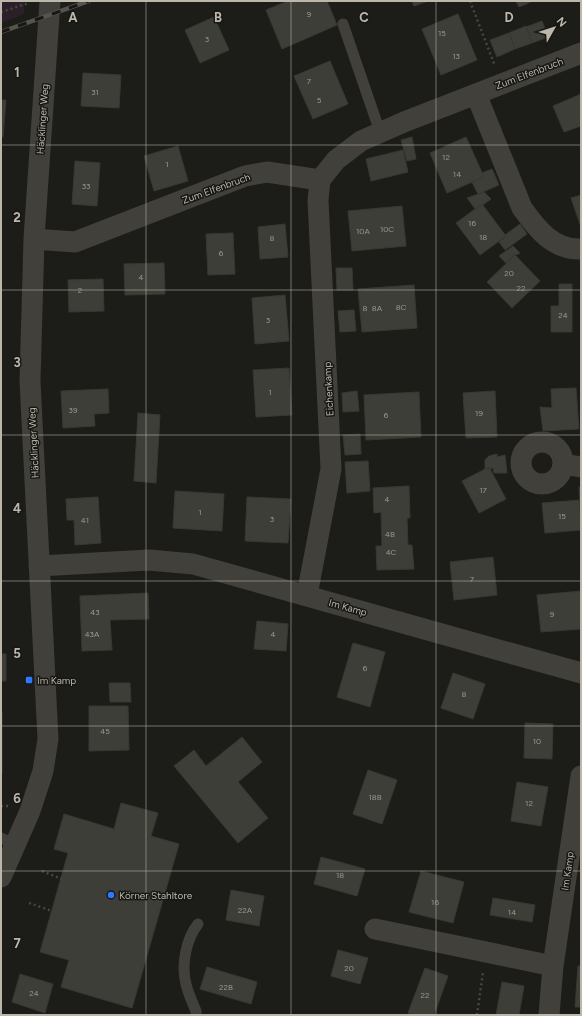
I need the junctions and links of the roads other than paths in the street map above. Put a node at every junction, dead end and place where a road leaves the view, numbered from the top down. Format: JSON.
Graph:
{"nodes":[{"id":1,"x":40,"y":2,"type":"edge"},
{"id":2,"x":343,"y":24,"type":"dead end"},
{"id":3,"x":581,"y":53,"type":"edge"},
{"id":4,"x":476,"y":94,"type":"junction"},
{"id":5,"x":380,"y":132,"type":"junction"},
{"id":6,"x":320,"y":180,"type":"junction"},
{"id":7,"x":34,"y":239,"type":"junction"},
{"id":8,"x":581,"y":249,"type":"edge"},
{"id":9,"x":39,"y":566,"type":"junction"},
{"id":10,"x":307,"y":595,"type":"junction"},
{"id":11,"x":581,"y":673,"type":"edge"},
{"id":12,"x":581,"y":776,"type":"edge"},
{"id":13,"x":8,"y":841,"type":"edge"},
{"id":14,"x":1,"y":876,"type":"edge"},
{"id":15,"x":198,"y":924,"type":"dead end"},
{"id":16,"x":375,"y":929,"type":"dead end"},
{"id":17,"x":553,"y":966,"type":"junction"},
{"id":18,"x":196,"y":1015,"type":"edge"},
{"id":19,"x":549,"y":1015,"type":"edge"}],
"edges":[{"from":1,"to":7,"type":"street","name":"Häcklinger Weg"},
{"from":2,"to":5,"type":"lane"},
{"from":3,"to":4,"type":"street","name":"Zum Elfenbruch"},
{"from":4,"to":5,"type":"street","name":"Zum Elfenbruch"},
{"from":4,"to":8,"type":"street"},
{"from":5,"to":6,"type":"street","name":"Zum Elfenbruch"},
{"from":6,"to":7,"type":"street","name":"Zum Elfenbruch"},
{"from":6,"to":10,"type":"street","name":"Eichenkamp"},
{"from":7,"to":9,"type":"street","name":"Häcklinger Weg"},
{"from":9,"to":10,"type":"street","name":"Im Kamp"},
{"from":9,"to":13,"type":"street","name":"Häcklinger Weg"},
{"from":10,"to":11,"type":"street","name":"Im Kamp"},
{"from":12,"to":17,"type":"street","name":"Im Kamp"},
{"from":13,"to":14,"type":"street","name":"Häcklinger Weg"},
{"from":15,"to":18,"type":"lane"},
{"from":16,"to":17,"type":"street"},
{"from":17,"to":19,"type":"street","name":"Im Kamp"}]}
